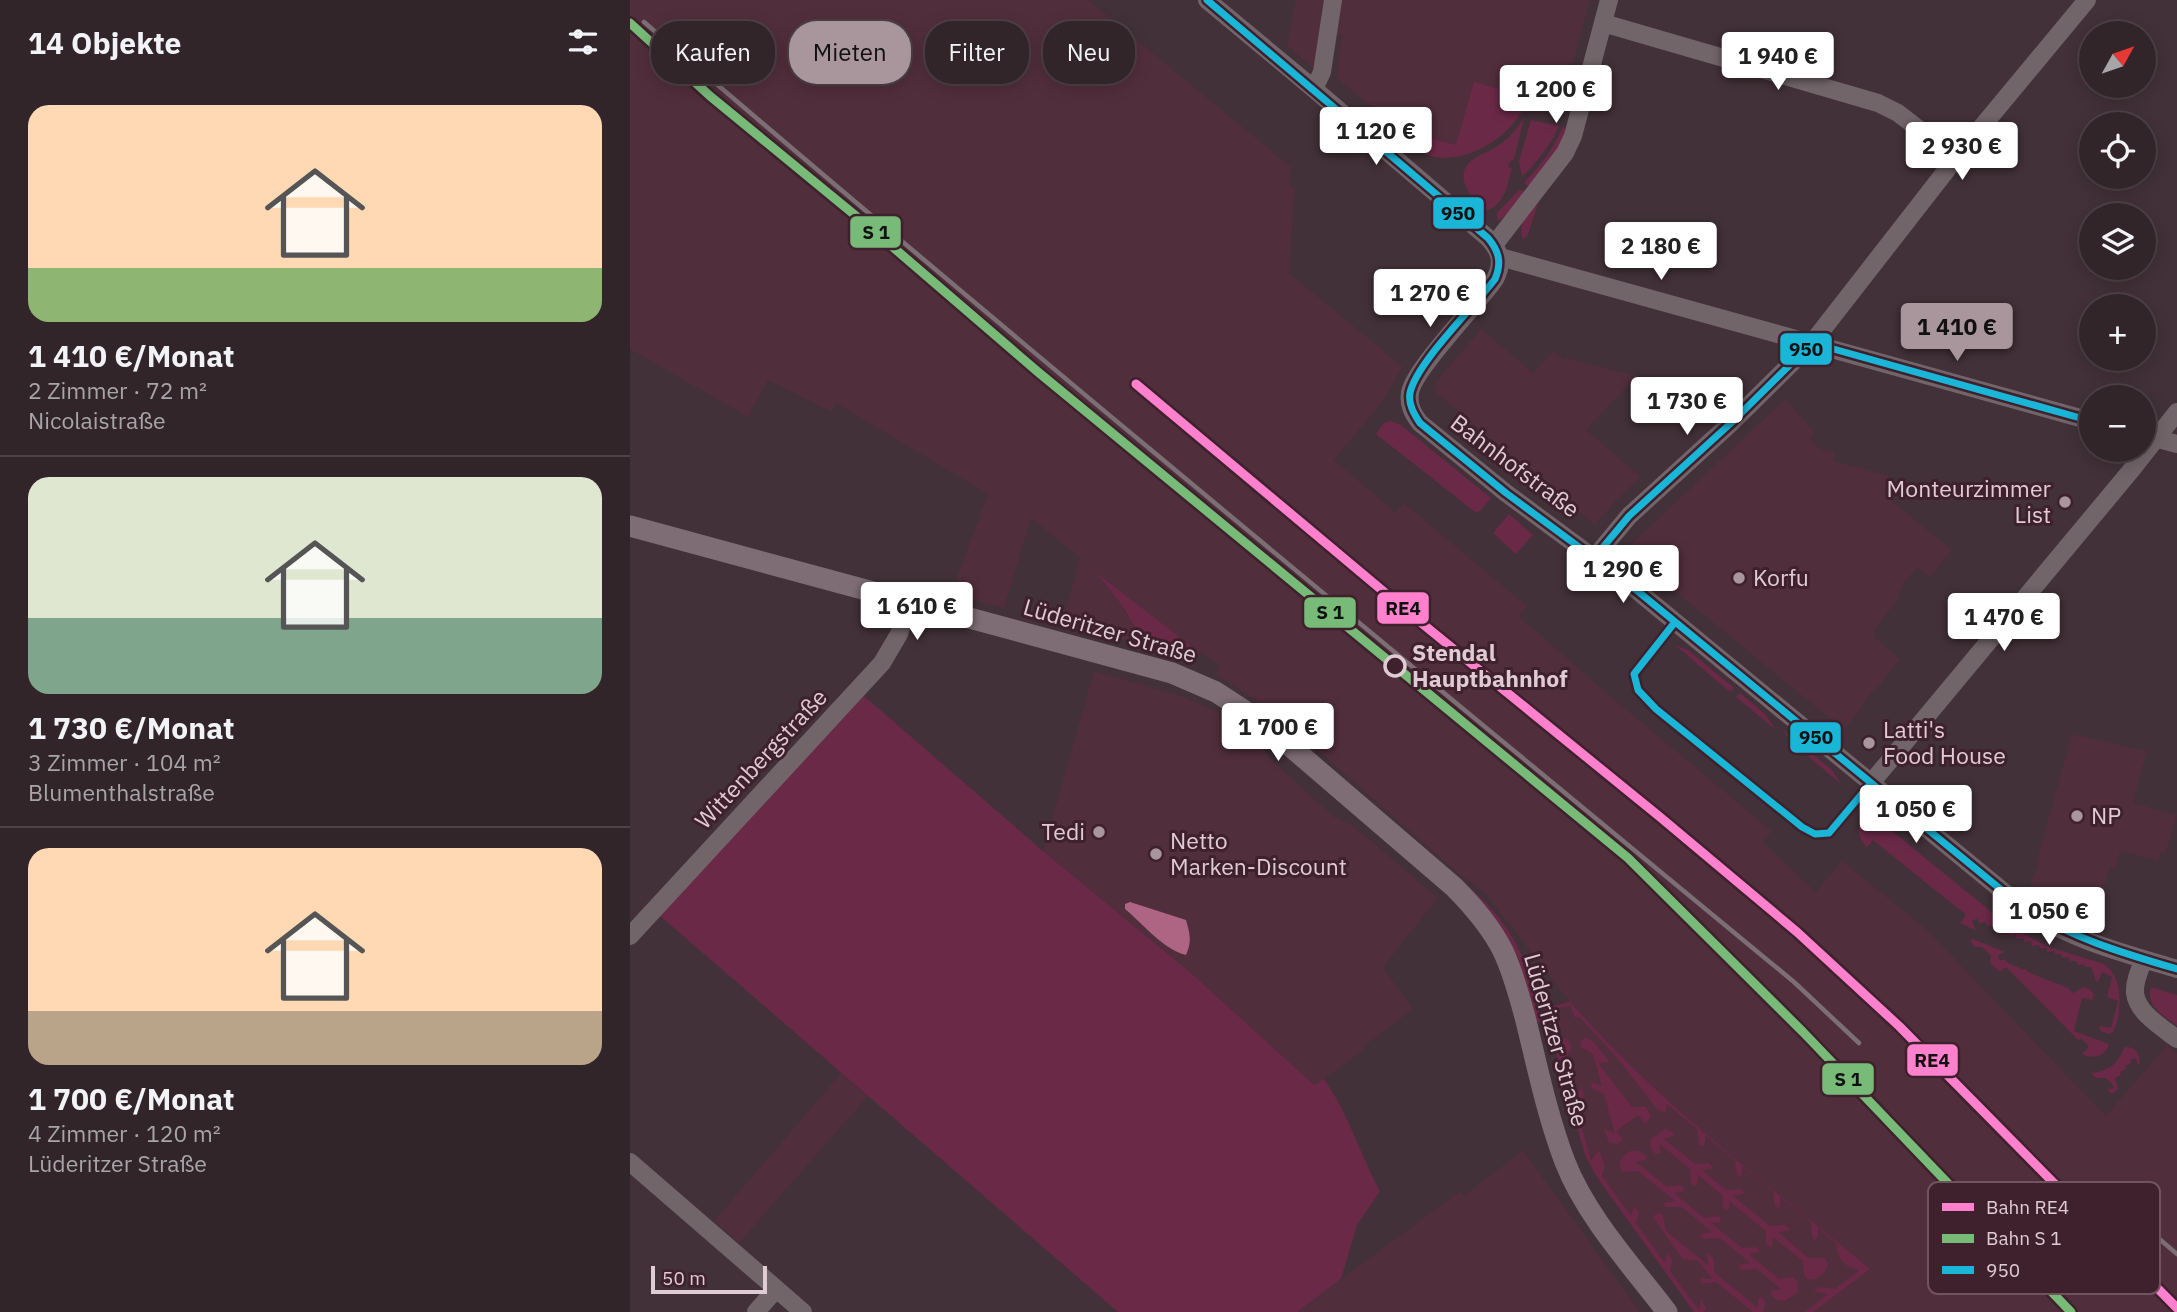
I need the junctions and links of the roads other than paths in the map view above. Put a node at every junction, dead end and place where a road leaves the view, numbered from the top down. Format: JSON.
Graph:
{"nodes":[{"id":1,"x":1207,"y":0,"type":"edge"},
{"id":2,"x":1333,"y":0,"type":"edge"},
{"id":3,"x":1609,"y":0,"type":"edge"},
{"id":4,"x":2087,"y":0,"type":"edge"},
{"id":5,"x":1603,"y":23,"type":"junction"},
{"id":6,"x":1314,"y":89,"type":"junction"},
{"id":7,"x":1956,"y":158,"type":"junction"},
{"id":8,"x":1497,"y":251,"type":"junction"},
{"id":9,"x":1812,"y":343,"type":"junction"},
{"id":10,"x":2177,"y":412,"type":"edge"},
{"id":11,"x":2079,"y":418,"type":"edge"},
{"id":12,"x":2156,"y":431,"type":"edge"},
{"id":13,"x":2156,"y":439,"type":"edge"},
{"id":14,"x":2177,"y":444,"type":"edge"},
{"id":15,"x":2130,"y":462,"type":"edge"},
{"id":16,"x":630,"y":526,"type":"edge"},
{"id":17,"x":1594,"y":558,"type":"junction"},
{"id":18,"x":909,"y":602,"type":"junction"},
{"id":19,"x":1871,"y":783,"type":"junction"},
{"id":20,"x":630,"y":936,"type":"edge"},
{"id":21,"x":2144,"y":959,"type":"junction"},
{"id":22,"x":2177,"y":969,"type":"edge"},
{"id":23,"x":2177,"y":1039,"type":"edge"},
{"id":24,"x":630,"y":1162,"type":"edge"},
{"id":25,"x":776,"y":1289,"type":"junction"},
{"id":26,"x":756,"y":1312,"type":"edge"},
{"id":27,"x":803,"y":1312,"type":"edge"},
{"id":28,"x":1667,"y":1312,"type":"edge"}],
"edges":[{"from":1,"to":6,"type":"street"},
{"from":2,"to":6,"type":"street"},
{"from":3,"to":5,"type":"street"},
{"from":4,"to":7,"type":"street"},
{"from":5,"to":7,"type":"street"},
{"from":5,"to":8,"type":"street"},
{"from":6,"to":8,"type":"street"},
{"from":7,"to":9,"type":"street"},
{"from":8,"to":9,"type":"street"},
{"from":8,"to":17,"type":"street","name":"Bahnhofstraße"},
{"from":9,"to":11,"type":"street"},
{"from":9,"to":17,"type":"street"},
{"from":10,"to":12,"type":"street"},
{"from":13,"to":14,"type":"street"},
{"from":15,"to":19,"type":"street"},
{"from":16,"to":18,"type":"main road","name":"Lüderitzer Straße"},
{"from":17,"to":19,"type":"street","name":"Bahnhofstraße"},
{"from":18,"to":20,"type":"street","name":"Wittenbergstraße"},
{"from":18,"to":28,"type":"main road","name":"Lüderitzer Straße"},
{"from":19,"to":21,"type":"street","name":"Bahnhofstraße"},
{"from":21,"to":22,"type":"street","name":"Bahnhofstraße"},
{"from":21,"to":23,"type":"street"},
{"from":24,"to":25,"type":"street"},
{"from":25,"to":26,"type":"street"},
{"from":25,"to":27,"type":"street"}]}
